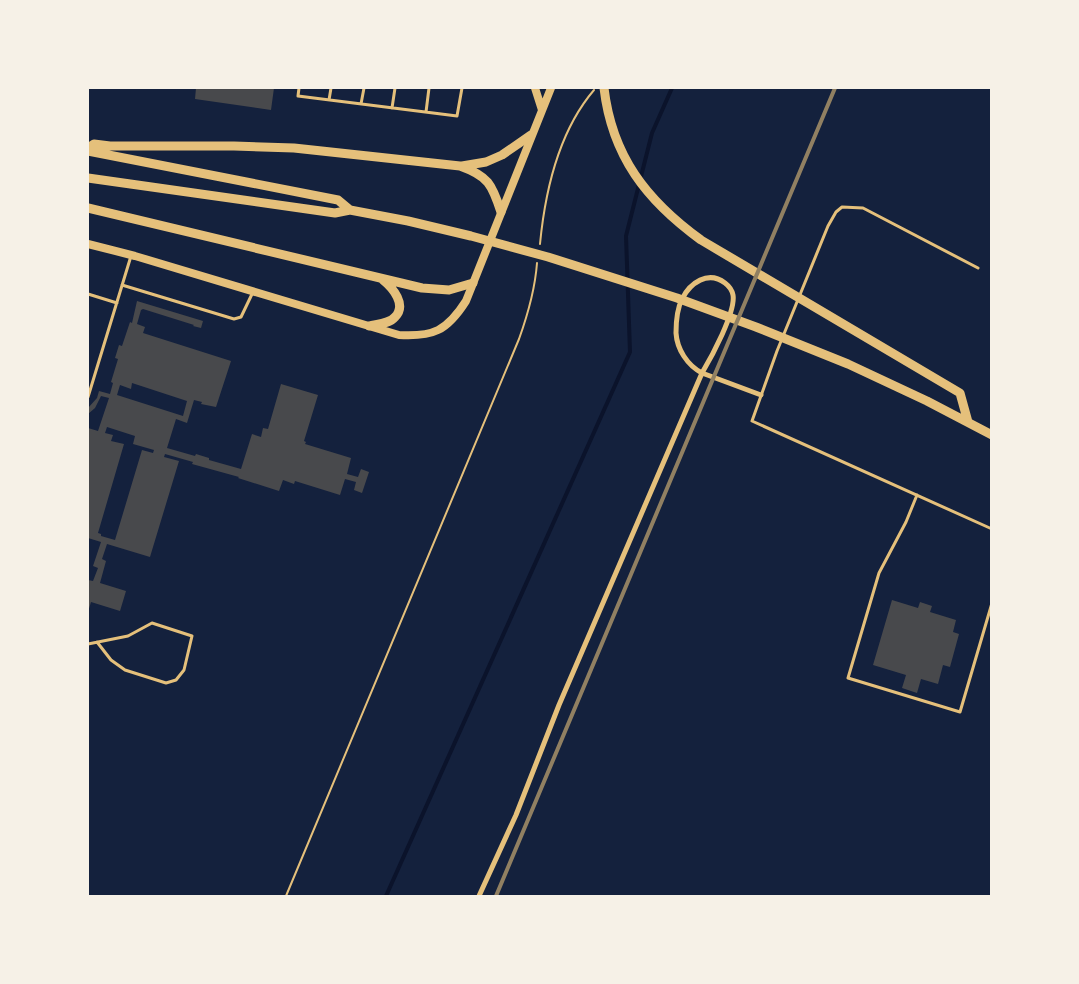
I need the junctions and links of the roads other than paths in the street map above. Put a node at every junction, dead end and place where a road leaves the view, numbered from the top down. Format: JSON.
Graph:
{"nodes":[{"id":1,"x":299,"y":88,"type":"edge"},
{"id":2,"x":331,"y":88,"type":"edge"},
{"id":3,"x":364,"y":88,"type":"edge"},
{"id":4,"x":395,"y":88,"type":"edge"},
{"id":5,"x":429,"y":88,"type":"edge"},
{"id":6,"x":462,"y":88,"type":"edge"},
{"id":7,"x":535,"y":88,"type":"edge"},
{"id":8,"x":551,"y":88,"type":"edge"},
{"id":9,"x":604,"y":88,"type":"edge"},
{"id":10,"x":329,"y":100,"type":"junction"},
{"id":11,"x":361,"y":104,"type":"junction"},
{"id":12,"x":392,"y":108,"type":"junction"},
{"id":13,"x":542,"y":110,"type":"junction"},
{"id":14,"x":426,"y":112,"type":"junction"},
{"id":15,"x":532,"y":136,"type":"junction"},
{"id":16,"x":88,"y":150,"type":"edge"},
{"id":17,"x":460,"y":166,"type":"junction"},
{"id":18,"x":88,"y":178,"type":"edge"},
{"id":19,"x":88,"y":208,"type":"edge"},
{"id":20,"x":350,"y":210,"type":"junction"},
{"id":21,"x":501,"y":212,"type":"junction"},
{"id":22,"x":88,"y":244,"type":"edge"},
{"id":23,"x":131,"y":255,"type":"junction"},
{"id":24,"x":978,"y":268,"type":"dead end"},
{"id":25,"x":381,"y":278,"type":"junction"},
{"id":26,"x":473,"y":283,"type":"junction"},
{"id":27,"x":122,"y":285,"type":"junction"},
{"id":28,"x":253,"y":292,"type":"junction"},
{"id":29,"x":88,"y":294,"type":"edge"},
{"id":30,"x":116,"y":303,"type":"junction"},
{"id":31,"x":369,"y":326,"type":"junction"},
{"id":32,"x":702,"y":373,"type":"junction"},
{"id":33,"x":761,"y":395,"type":"junction"},
{"id":34,"x":88,"y":397,"type":"edge"},
{"id":35,"x":968,"y":422,"type":"junction"},
{"id":36,"x":992,"y":435,"type":"edge"},
{"id":37,"x":917,"y":495,"type":"junction"},
{"id":38,"x":992,"y":529,"type":"edge"},
{"id":39,"x":992,"y":604,"type":"edge"},
{"id":40,"x":96,"y":642,"type":"junction"},
{"id":41,"x":88,"y":644,"type":"edge"},
{"id":42,"x":479,"y":896,"type":"edge"}],
"edges":[{"from":1,"to":10,"type":"lane"},
{"from":2,"to":10,"type":"lane"},
{"from":3,"to":11,"type":"lane"},
{"from":4,"to":12,"type":"lane"},
{"from":5,"to":14,"type":"lane"},
{"from":6,"to":14,"type":"lane"},
{"from":7,"to":13,"type":"street"},
{"from":8,"to":13,"type":"street"},
{"from":9,"to":35,"type":"main road"},
{"from":10,"to":11,"type":"lane"},
{"from":11,"to":12,"type":"lane"},
{"from":12,"to":14,"type":"lane"},
{"from":13,"to":15,"type":"street"},
{"from":15,"to":17,"type":"main road"},
{"from":15,"to":21,"type":"street"},
{"from":16,"to":17,"type":"main road"},
{"from":16,"to":20,"type":"main road"},
{"from":17,"to":21,"type":"main road"},
{"from":18,"to":20,"type":"main road"},
{"from":19,"to":25,"type":"main road"},
{"from":20,"to":35,"type":"main road"},
{"from":21,"to":26,"type":"street"},
{"from":22,"to":23,"type":"street"},
{"from":23,"to":27,"type":"lane"},
{"from":23,"to":28,"type":"street"},
{"from":24,"to":33,"type":"lane"},
{"from":25,"to":26,"type":"main road"},
{"from":25,"to":31,"type":"main road"},
{"from":26,"to":31,"type":"street"},
{"from":27,"to":28,"type":"lane"},
{"from":27,"to":30,"type":"lane"},
{"from":28,"to":31,"type":"street"},
{"from":29,"to":30,"type":"lane"},
{"from":30,"to":34,"type":"lane"},
{"from":32,"to":32,"type":"street"},
{"from":32,"to":33,"type":"street"},
{"from":32,"to":42,"type":"street"},
{"from":33,"to":37,"type":"lane"},
{"from":35,"to":36,"type":"main road"},
{"from":37,"to":38,"type":"lane"},
{"from":37,"to":39,"type":"lane"},
{"from":40,"to":40,"type":"lane"},
{"from":40,"to":41,"type":"lane"}]}
